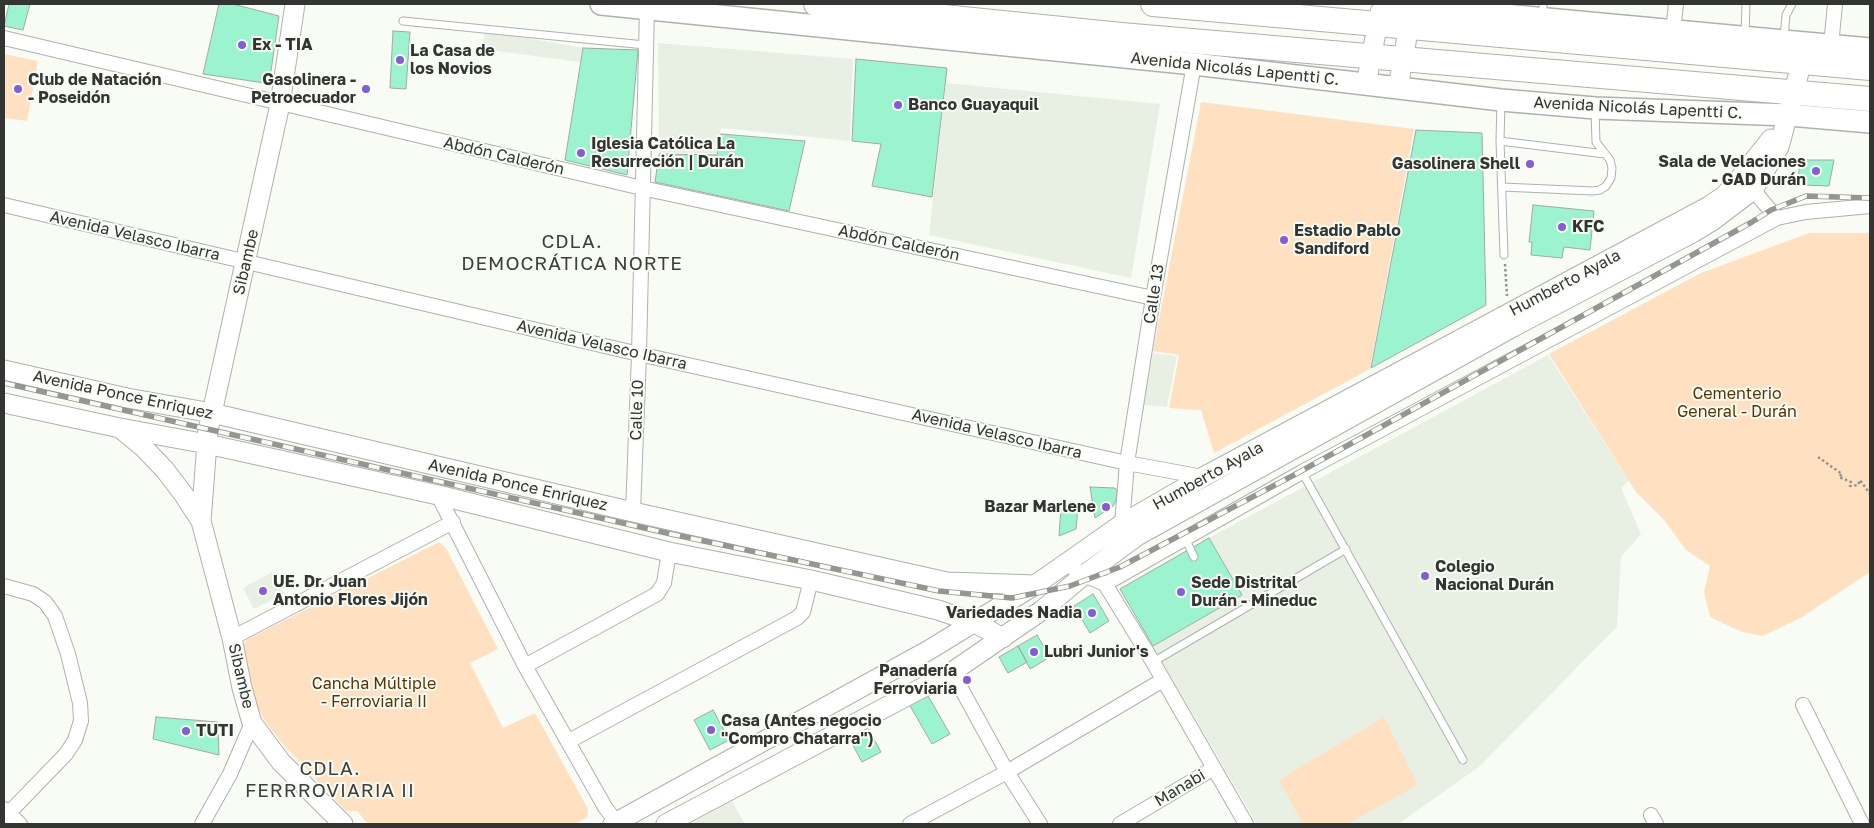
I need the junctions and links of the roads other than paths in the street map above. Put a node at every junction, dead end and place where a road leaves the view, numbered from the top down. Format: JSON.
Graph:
{"nodes":[{"id":1,"x":295,"y":4,"type":"edge"},
{"id":2,"x":600,"y":4,"type":"edge"},
{"id":3,"x":816,"y":4,"type":"edge"},
{"id":4,"x":1153,"y":4,"type":"edge"},
{"id":5,"x":1676,"y":4,"type":"edge"},
{"id":6,"x":1746,"y":4,"type":"edge"},
{"id":7,"x":1792,"y":4,"type":"edge"},
{"id":8,"x":1835,"y":4,"type":"edge"},
{"id":9,"x":647,"y":8,"type":"junction"},
{"id":10,"x":1488,"y":9,"type":"edge"},
{"id":11,"x":1382,"y":11,"type":"edge"},
{"id":12,"x":1543,"y":11,"type":"edge"},
{"id":13,"x":1411,"y":12,"type":"edge"},
{"id":14,"x":403,"y":22,"type":"dead end"},
{"id":15,"x":1673,"y":31,"type":"junction"},
{"id":16,"x":4,"y":38,"type":"edge"},
{"id":17,"x":645,"y":45,"type":"junction"},
{"id":18,"x":1830,"y":46,"type":"junction"},
{"id":19,"x":1744,"y":48,"type":"junction"},
{"id":20,"x":1870,"y":48,"type":"edge"},
{"id":21,"x":1794,"y":52,"type":"junction"},
{"id":22,"x":1371,"y":56,"type":"junction"},
{"id":23,"x":1403,"y":58,"type":"junction"},
{"id":24,"x":1194,"y":64,"type":"junction"},
{"id":25,"x":1870,"y":68,"type":"edge"},
{"id":26,"x":1366,"y":84,"type":"junction"},
{"id":27,"x":1398,"y":87,"type":"junction"},
{"id":28,"x":1795,"y":92,"type":"junction"},
{"id":29,"x":1870,"y":99,"type":"edge"},
{"id":30,"x":1501,"y":100,"type":"junction"},
{"id":31,"x":280,"y":104,"type":"junction"},
{"id":32,"x":1594,"y":108,"type":"junction"},
{"id":33,"x":1789,"y":115,"type":"junction"},
{"id":34,"x":1870,"y":122,"type":"edge"},
{"id":35,"x":1500,"y":141,"type":"junction"},
{"id":36,"x":1605,"y":154,"type":"junction"},
{"id":37,"x":1502,"y":187,"type":"junction"},
{"id":38,"x":642,"y":188,"type":"junction"},
{"id":39,"x":1753,"y":190,"type":"junction"},
{"id":40,"x":4,"y":205,"type":"edge"},
{"id":41,"x":1870,"y":206,"type":"edge"},
{"id":42,"x":1777,"y":218,"type":"junction"},
{"id":43,"x":1504,"y":255,"type":"road end"},
{"id":44,"x":246,"y":263,"type":"junction"},
{"id":45,"x":1152,"y":298,"type":"junction"},
{"id":46,"x":639,"y":354,"type":"junction"},
{"id":47,"x":4,"y":370,"type":"edge"},
{"id":48,"x":4,"y":403,"type":"edge"},
{"id":49,"x":212,"y":413,"type":"junction"},
{"id":50,"x":120,"y":428,"type":"junction"},
{"id":51,"x":207,"y":444,"type":"junction"},
{"id":52,"x":1127,"y":463,"type":"junction"},
{"id":53,"x":1302,"y":472,"type":"junction"},
{"id":54,"x":1203,"y":477,"type":"junction"},
{"id":55,"x":438,"y":495,"type":"junction"},
{"id":56,"x":633,"y":512,"type":"junction"},
{"id":57,"x":201,"y":521,"type":"junction"},
{"id":58,"x":453,"y":522,"type":"junction"},
{"id":59,"x":1122,"y":524,"type":"junction"},
{"id":60,"x":1185,"y":537,"type":"junction"},
{"id":61,"x":1346,"y":549,"type":"junction"},
{"id":62,"x":670,"y":552,"type":"junction"},
{"id":63,"x":1194,"y":557,"type":"dead end"},
{"id":64,"x":1066,"y":564,"type":"junction"},
{"id":65,"x":1084,"y":575,"type":"junction"},
{"id":66,"x":811,"y":580,"type":"junction"},
{"id":67,"x":1035,"y":584,"type":"junction"},
{"id":68,"x":1105,"y":584,"type":"junction"},
{"id":69,"x":4,"y":586,"type":"edge"},
{"id":70,"x":1057,"y":598,"type":"junction"},
{"id":71,"x":973,"y":622,"type":"junction"},
{"id":72,"x":232,"y":638,"type":"junction"},
{"id":73,"x":1003,"y":638,"type":"junction"},
{"id":74,"x":1153,"y":662,"type":"junction"},
{"id":75,"x":525,"y":666,"type":"junction"},
{"id":76,"x":952,"y":672,"type":"junction"},
{"id":77,"x":1163,"y":680,"type":"junction"},
{"id":78,"x":1803,"y":705,"type":"dead end"},
{"id":79,"x":252,"y":723,"type":"junction"},
{"id":80,"x":569,"y":741,"type":"junction"},
{"id":81,"x":1463,"y":760,"type":"dead end"},
{"id":82,"x":1214,"y":768,"type":"junction"},
{"id":83,"x":1007,"y":772,"type":"junction"},
{"id":84,"x":5,"y":813,"type":"edge"},
{"id":85,"x":614,"y":823,"type":"edge"},
{"id":86,"x":20,"y":824,"type":"edge"},
{"id":87,"x":202,"y":824,"type":"edge"},
{"id":88,"x":343,"y":824,"type":"edge"},
{"id":89,"x":666,"y":824,"type":"edge"},
{"id":90,"x":910,"y":824,"type":"edge"},
{"id":91,"x":1040,"y":824,"type":"edge"},
{"id":92,"x":1120,"y":824,"type":"edge"},
{"id":93,"x":1246,"y":824,"type":"edge"},
{"id":94,"x":1862,"y":824,"type":"edge"}],
"edges":[{"from":1,"to":31,"type":"street","name":"Sibambe"},
{"from":2,"to":9,"type":"main road","name":"Avenida Nicolás Lapentti C."},
{"from":3,"to":22,"type":"highway","name":"Avenida Nicolás Lapentti C."},
{"from":4,"to":11,"type":"highway"},
{"from":5,"to":15,"type":"street"},
{"from":6,"to":19,"type":"lane"},
{"from":7,"to":21,"type":"lane"},
{"from":8,"to":18,"type":"street"},
{"from":9,"to":17,"type":"street","name":"Calle 10"},
{"from":9,"to":24,"type":"main road","name":"Avenida Nicolás Lapentti C."},
{"from":10,"to":12,"type":"main road"},
{"from":10,"to":13,"type":"main road"},
{"from":11,"to":13,"type":"highway"},
{"from":11,"to":22,"type":"street"},
{"from":12,"to":15,"type":"main road"},
{"from":13,"to":19,"type":"highway"},
{"from":13,"to":23,"type":"street"},
{"from":14,"to":17,"type":"lane"},
{"from":15,"to":19,"type":"main road"},
{"from":16,"to":31,"type":"street","name":"Abdón Calderón"},
{"from":17,"to":38,"type":"street","name":"Calle 10"},
{"from":18,"to":20,"type":"main road"},
{"from":18,"to":21,"type":"main road"},
{"from":19,"to":21,"type":"highway"},
{"from":21,"to":25,"type":"highway"},
{"from":21,"to":28,"type":"street","name":"Humberto Ayala"},
{"from":22,"to":23,"type":"highway","name":"Avenida Nicolás Lapentti C."},
{"from":22,"to":26,"type":"street"},
{"from":23,"to":27,"type":"street"},
{"from":23,"to":28,"type":"highway","name":"Avenida Nicolás Lapentti C."},
{"from":24,"to":26,"type":"main road","name":"Avenida Nicolás Lapentti C."},
{"from":24,"to":45,"type":"street","name":"Calle 13"},
{"from":26,"to":27,"type":"main road","name":"Avenida Nicolás Lapentti C."},
{"from":27,"to":30,"type":"main road","name":"Avenida Nicolás Lapentti C."},
{"from":28,"to":29,"type":"highway","name":"Avenida Nicolás Lapentti C."},
{"from":28,"to":33,"type":"street","name":"Humberto Ayala"},
{"from":30,"to":32,"type":"main road","name":"Avenida Nicolás Lapentti C."},
{"from":30,"to":35,"type":"lane"},
{"from":31,"to":38,"type":"street","name":"Abdón Calderón"},
{"from":31,"to":44,"type":"street","name":"Sibambe"},
{"from":32,"to":33,"type":"main road","name":"Avenida Nicolás Lapentti C."},
{"from":32,"to":36,"type":"lane"},
{"from":33,"to":34,"type":"main road","name":"Avenida Nicolás Lapentti C."},
{"from":33,"to":39,"type":"street","name":"Humberto Ayala"},
{"from":33,"to":54,"type":"street","name":"Humberto Ayala"},
{"from":35,"to":36,"type":"lane"},
{"from":35,"to":37,"type":"lane"},
{"from":36,"to":37,"type":"lane"},
{"from":37,"to":43,"type":"lane"},
{"from":38,"to":45,"type":"street","name":"Abdón Calderón"},
{"from":38,"to":46,"type":"street","name":"Calle 10"},
{"from":39,"to":42,"type":"street"},
{"from":39,"to":65,"type":"street","name":"Humberto Ayala"},
{"from":40,"to":44,"type":"street","name":"Avenida Velasco Ibarra"},
{"from":41,"to":42,"type":"street"},
{"from":42,"to":53,"type":"street"},
{"from":44,"to":46,"type":"street","name":"Avenida Velasco Ibarra"},
{"from":44,"to":49,"type":"street","name":"Sibambe"},
{"from":45,"to":52,"type":"street","name":"Calle 13"},
{"from":46,"to":52,"type":"street","name":"Avenida Velasco Ibarra"},
{"from":46,"to":56,"type":"street","name":"Calle 10"},
{"from":47,"to":49,"type":"street","name":"Avenida Ponce Enriquez"},
{"from":48,"to":50,"type":"street","name":"Avenida Ponce Enriquez"},
{"from":49,"to":51,"type":"street","name":"Sibambe"},
{"from":49,"to":56,"type":"street","name":"Avenida Ponce Enriquez"},
{"from":50,"to":51,"type":"street","name":"Avenida Ponce Enriquez"},
{"from":50,"to":57,"type":"street","name":"Sibambe"},
{"from":51,"to":55,"type":"street","name":"Avenida Ponce Enriquez"},
{"from":51,"to":57,"type":"street","name":"Sibambe"},
{"from":52,"to":54,"type":"street","name":"Avenida Velasco Ibarra"},
{"from":52,"to":59,"type":"street","name":"Calle 13"},
{"from":53,"to":60,"type":"street"},
{"from":53,"to":61,"type":"lane"},
{"from":54,"to":59,"type":"street","name":"Humberto Ayala"},
{"from":55,"to":58,"type":"street"},
{"from":55,"to":62,"type":"street","name":"Avenida Ponce Enriquez"},
{"from":56,"to":67,"type":"street","name":"Avenida Ponce Enriquez"},
{"from":57,"to":72,"type":"street","name":"Sibambe"},
{"from":58,"to":72,"type":"street"},
{"from":58,"to":75,"type":"street"},
{"from":59,"to":64,"type":"street","name":"Humberto Ayala"},
{"from":60,"to":63,"type":"lane"},
{"from":60,"to":68,"type":"street"},
{"from":61,"to":74,"type":"lane"},
{"from":61,"to":81,"type":"lane"},
{"from":62,"to":66,"type":"street","name":"Avenida Ponce Enriquez"},
{"from":62,"to":75,"type":"street"},
{"from":64,"to":65,"type":"street"},
{"from":64,"to":67,"type":"street","name":"Humberto Ayala"},
{"from":65,"to":68,"type":"street"},
{"from":65,"to":70,"type":"street","name":"Humberto Ayala"},
{"from":66,"to":71,"type":"street","name":"Avenida Ponce Enriquez"},
{"from":66,"to":80,"type":"street"},
{"from":67,"to":70,"type":"street"},
{"from":67,"to":71,"type":"street","name":"Humberto Ayala"},
{"from":68,"to":74,"type":"street"},
{"from":69,"to":84,"type":"street"},
{"from":70,"to":73,"type":"street","name":"Humberto Ayala"},
{"from":71,"to":73,"type":"street","name":"Avenida Ponce Enriquez"},
{"from":71,"to":85,"type":"street","name":"Humberto Ayala"},
{"from":72,"to":79,"type":"street","name":"Sibambe"},
{"from":73,"to":76,"type":"street","name":"Humberto Ayala"},
{"from":74,"to":77,"type":"street"},
{"from":75,"to":80,"type":"street"},
{"from":76,"to":83,"type":"street"},
{"from":76,"to":89,"type":"street","name":"Humberto Ayala"},
{"from":77,"to":82,"type":"street"},
{"from":77,"to":83,"type":"street"},
{"from":78,"to":94,"type":"street"},
{"from":79,"to":87,"type":"street","name":"Sibambe"},
{"from":79,"to":88,"type":"street"},
{"from":80,"to":85,"type":"street"},
{"from":82,"to":92,"type":"street","name":"Manabi"},
{"from":82,"to":93,"type":"street"},
{"from":83,"to":90,"type":"street"},
{"from":83,"to":91,"type":"street"},
{"from":84,"to":86,"type":"street"}]}
